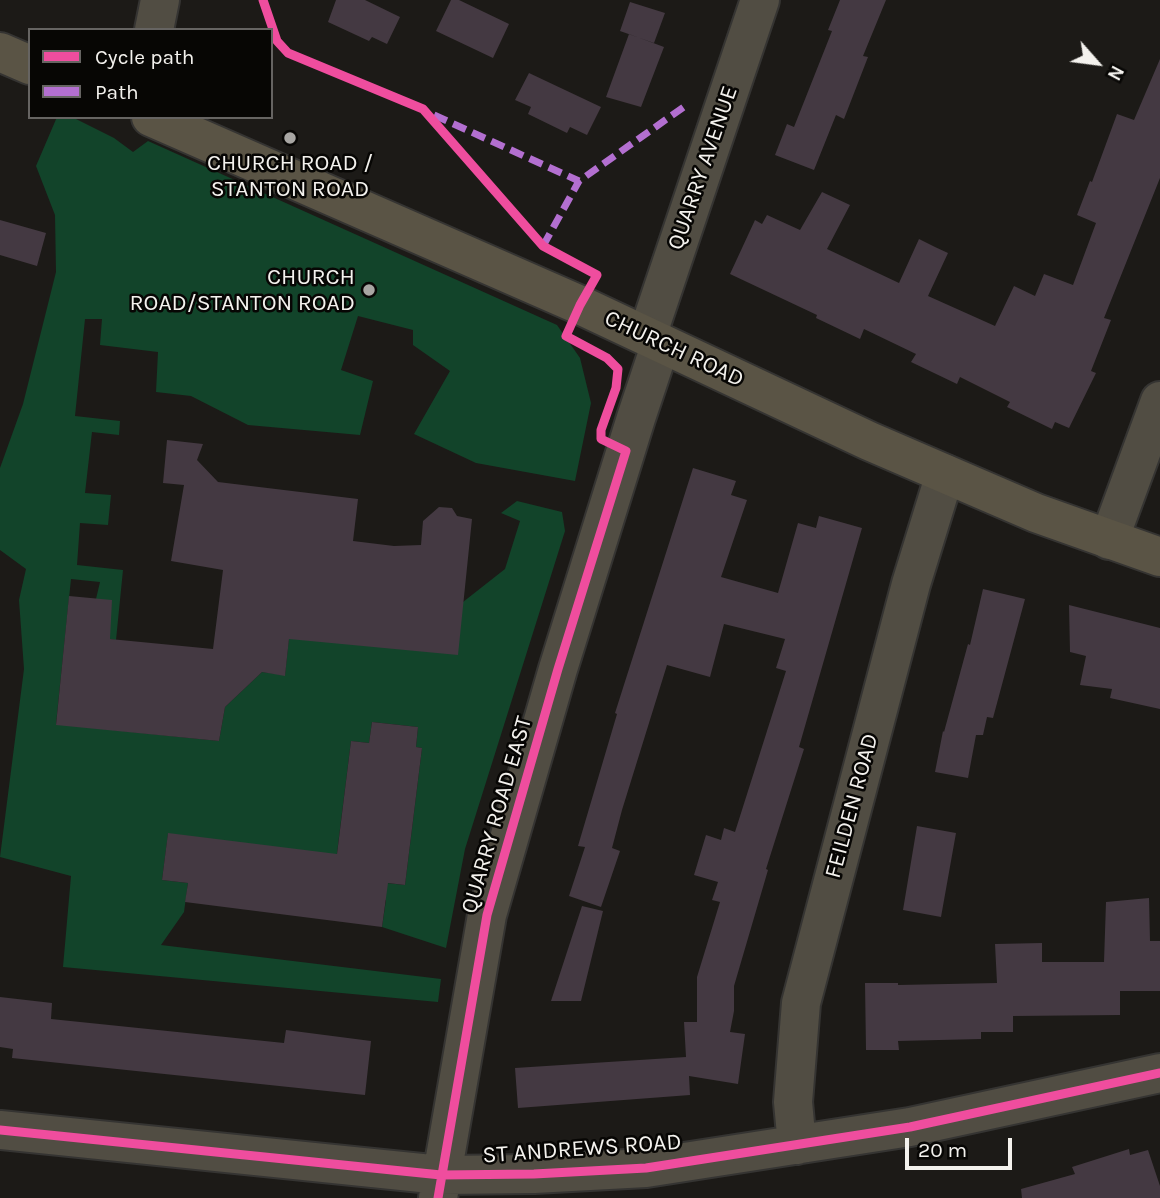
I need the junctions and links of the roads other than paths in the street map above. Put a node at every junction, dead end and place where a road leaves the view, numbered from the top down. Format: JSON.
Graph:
{"nodes":[{"id":1,"x":160,"y":0,"type":"edge"},
{"id":2,"x":760,"y":0,"type":"edge"},
{"id":3,"x":153,"y":28,"type":"edge"},
{"id":4,"x":0,"y":52,"type":"edge"},
{"id":5,"x":28,"y":64,"type":"edge"},
{"id":6,"x":156,"y":119,"type":"edge"},
{"id":7,"x":654,"y":339,"type":"junction"},
{"id":8,"x":1160,"y":401,"type":"edge"},
{"id":9,"x":945,"y":474,"type":"junction"},
{"id":10,"x":1109,"y":540,"type":"junction"},
{"id":11,"x":1160,"y":558,"type":"edge"},
{"id":12,"x":1160,"y":1073,"type":"edge"},
{"id":13,"x":0,"y":1130,"type":"edge"},
{"id":14,"x":797,"y":1145,"type":"junction"},
{"id":15,"x":440,"y":1187,"type":"edge"}],
"edges":[{"from":1,"to":3,"type":"street"},
{"from":2,"to":7,"type":"street","name":"QUARRY AVENUE"},
{"from":4,"to":5,"type":"main road"},
{"from":6,"to":7,"type":"main road","name":"CHURCH ROAD"},
{"from":7,"to":9,"type":"main road","name":"CHURCH ROAD"},
{"from":7,"to":15,"type":"street","name":"QUARRY ROAD EAST"},
{"from":8,"to":10,"type":"street"},
{"from":9,"to":10,"type":"main road","name":"CHURCH ROAD"},
{"from":9,"to":14,"type":"street","name":"FEILDEN ROAD"},
{"from":10,"to":11,"type":"main road","name":"CHURCH ROAD"},
{"from":12,"to":14,"type":"street","name":"ST ANDREWS ROAD"},
{"from":13,"to":15,"type":"street","name":"ST ANDREWS ROAD"},
{"from":14,"to":15,"type":"street","name":"ST ANDREWS ROAD"}]}
